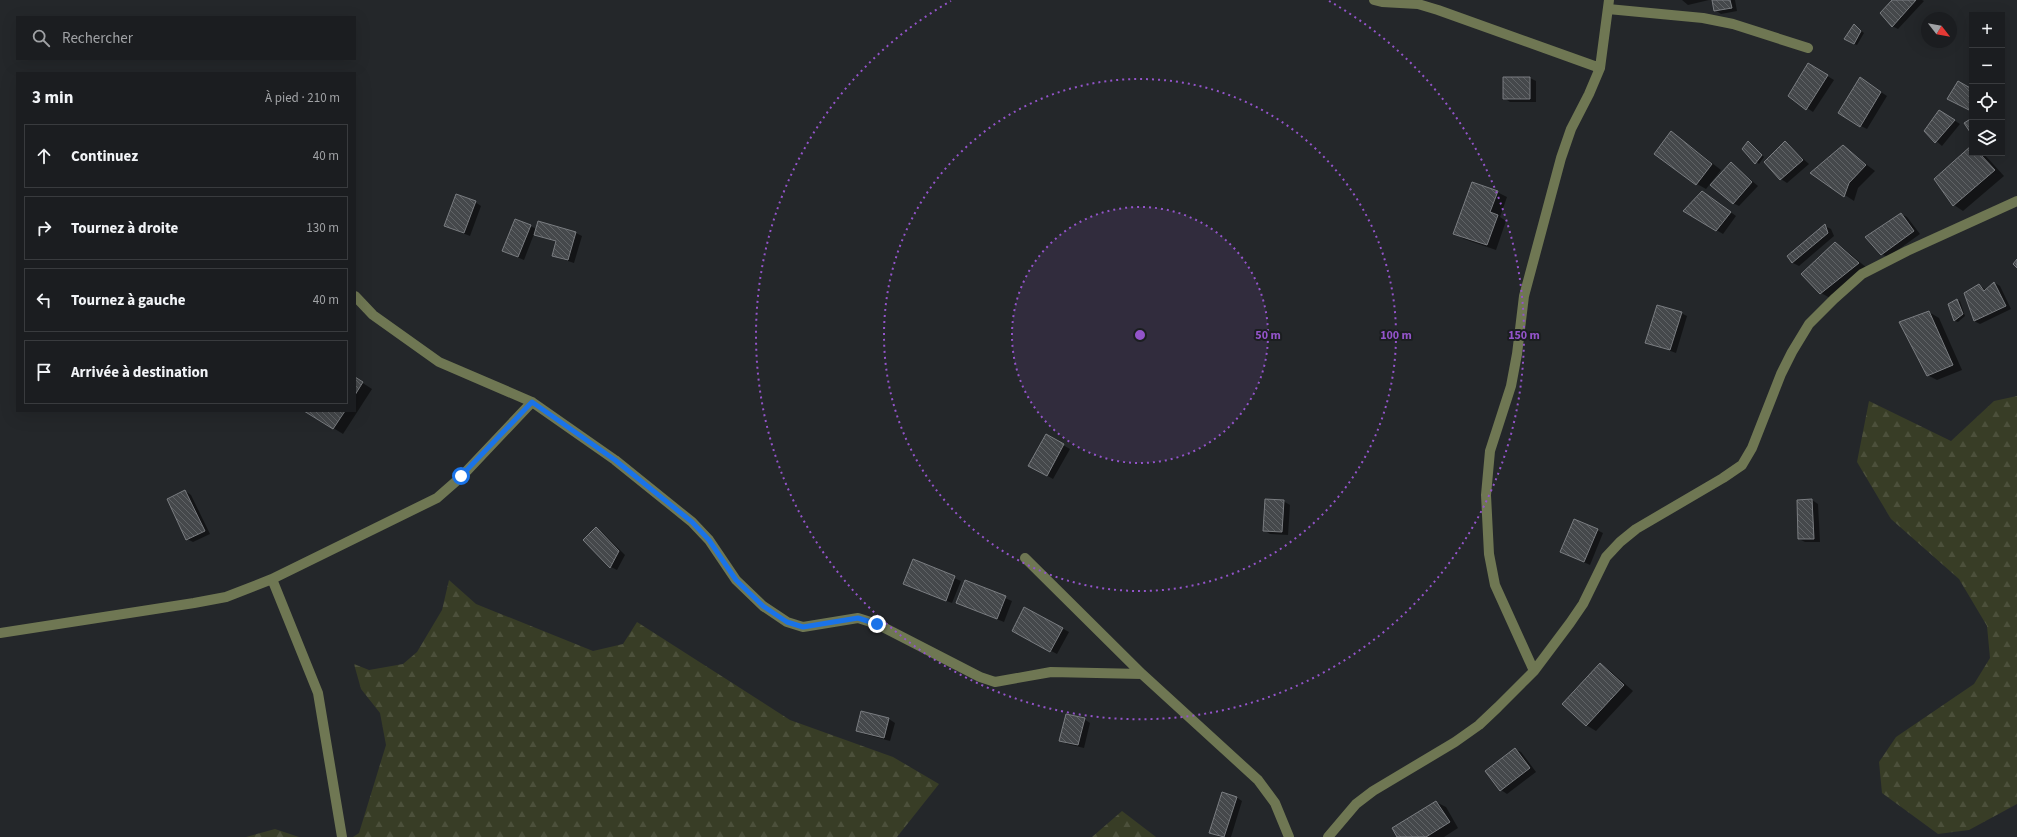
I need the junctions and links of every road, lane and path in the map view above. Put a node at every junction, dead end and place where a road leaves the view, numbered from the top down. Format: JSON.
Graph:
{"nodes":[{"id":1,"x":1374,"y":0,"type":"edge"},
{"id":2,"x":1608,"y":5,"type":"edge"},
{"id":3,"x":1808,"y":48,"type":"dead end"},
{"id":4,"x":1600,"y":68,"type":"junction"},
{"id":5,"x":2017,"y":201,"type":"edge"},
{"id":6,"x":356,"y":297,"type":"edge"},
{"id":7,"x":532,"y":402,"type":"junction"},
{"id":8,"x":1025,"y":558,"type":"dead end"},
{"id":9,"x":272,"y":579,"type":"junction"},
{"id":10,"x":0,"y":633,"type":"edge"},
{"id":11,"x":1534,"y":671,"type":"junction"},
{"id":12,"x":1142,"y":674,"type":"junction"},
{"id":13,"x":342,"y":837,"type":"edge"},
{"id":14,"x":1289,"y":837,"type":"edge"},
{"id":15,"x":1328,"y":837,"type":"edge"}],
"edges":[{"from":1,"to":4,"type":"street"},
{"from":2,"to":3,"type":"street"},
{"from":2,"to":4,"type":"street"},
{"from":4,"to":11,"type":"street"},
{"from":5,"to":11,"type":"street"},
{"from":6,"to":7,"type":"street"},
{"from":7,"to":9,"type":"street"},
{"from":7,"to":12,"type":"street"},
{"from":8,"to":12,"type":"street"},
{"from":9,"to":10,"type":"street"},
{"from":9,"to":13,"type":"street"},
{"from":11,"to":15,"type":"street"},
{"from":12,"to":14,"type":"street"}]}
